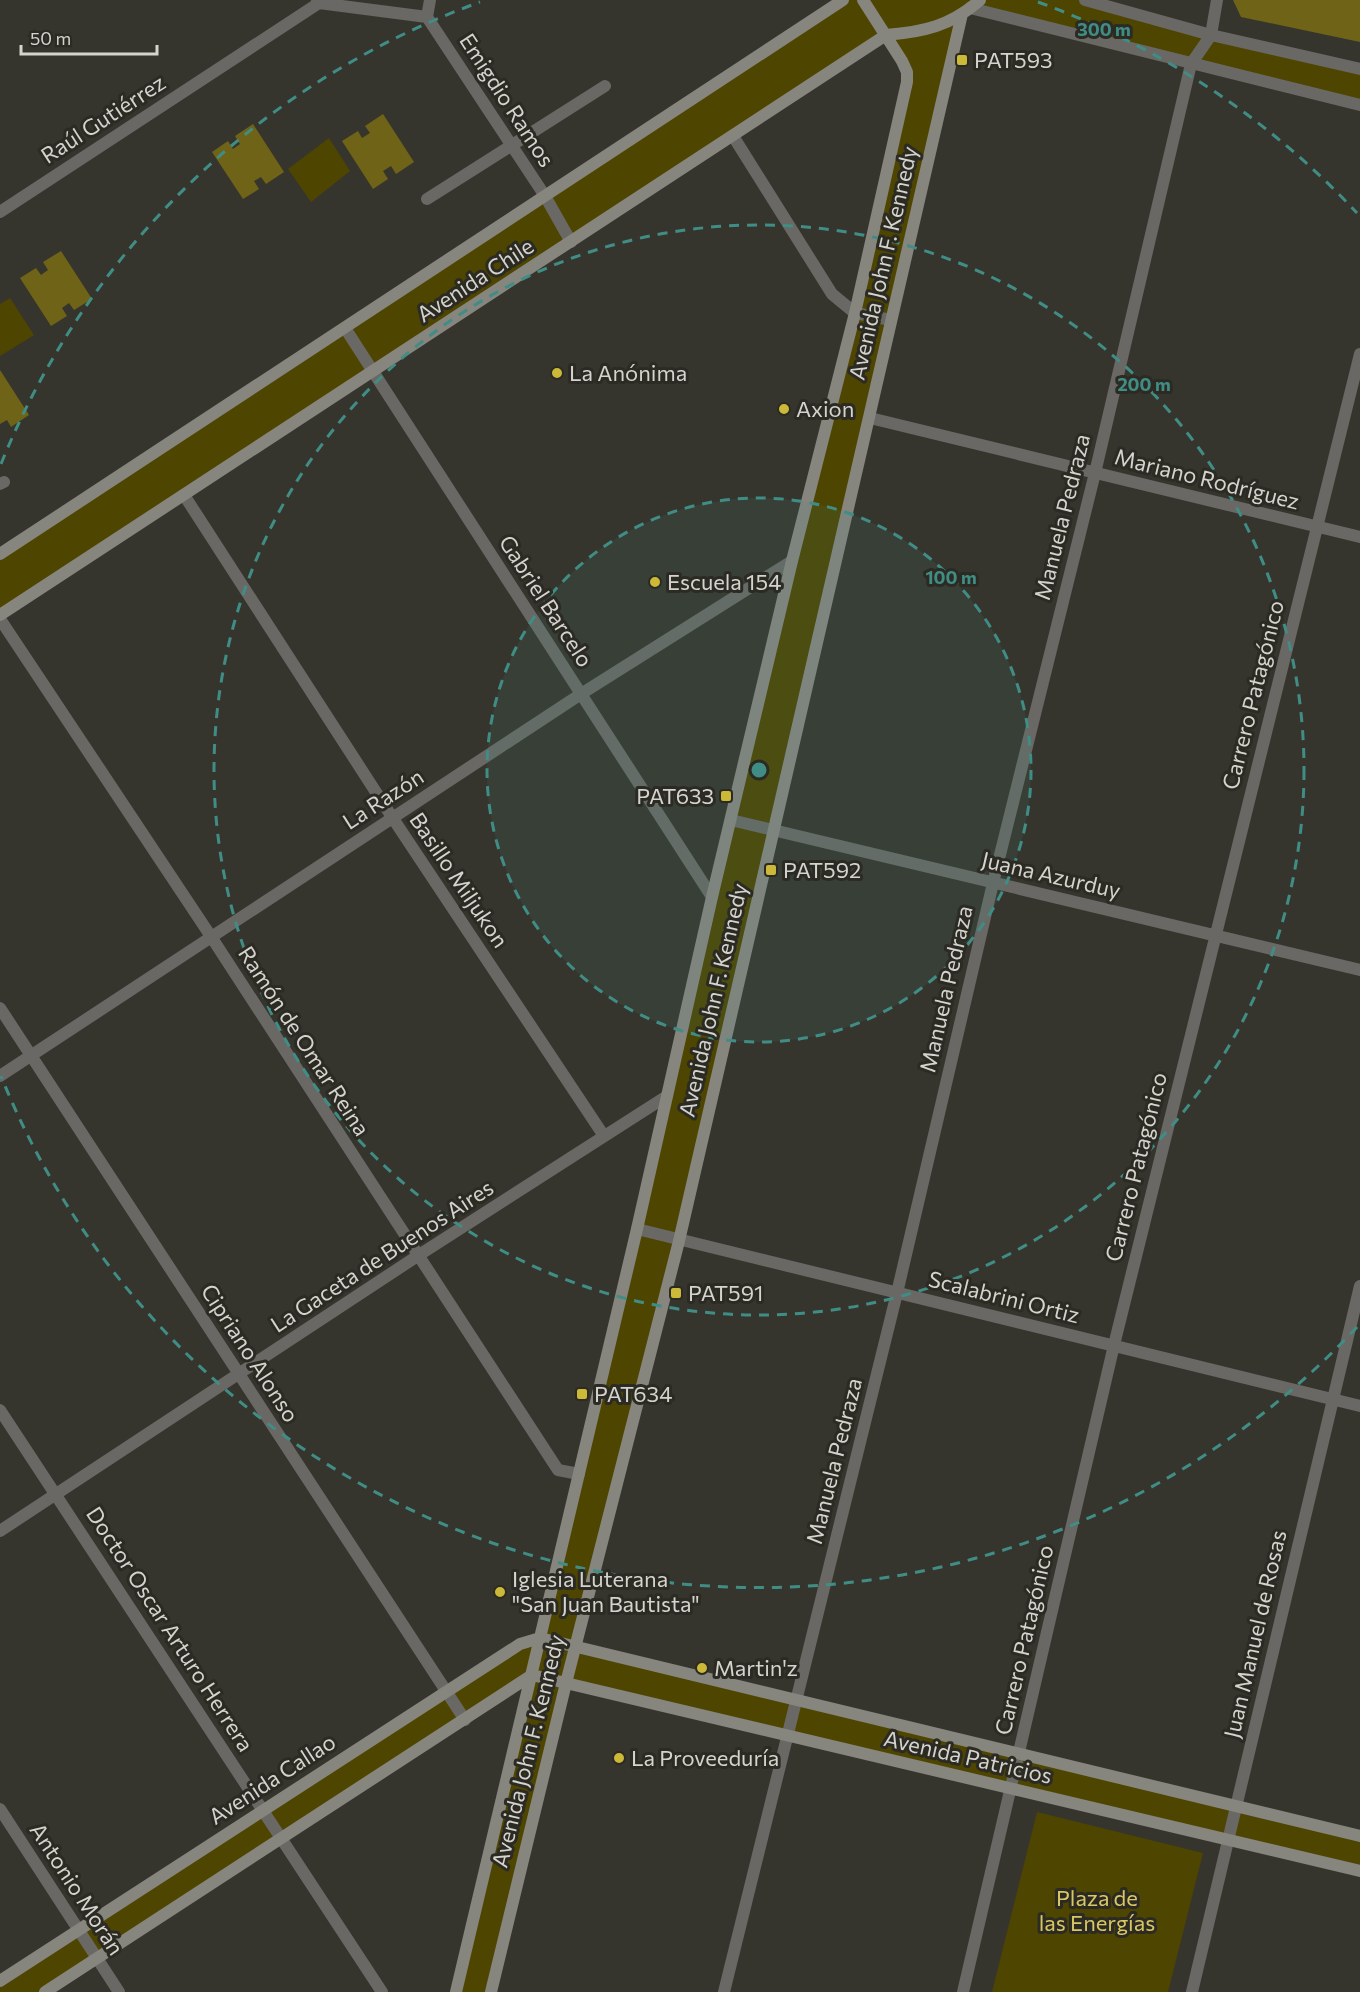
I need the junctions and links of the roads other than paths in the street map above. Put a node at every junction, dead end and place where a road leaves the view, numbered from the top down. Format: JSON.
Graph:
{"nodes":[{"id":1,"x":430,"y":0,"type":"edge"},
{"id":2,"x":843,"y":0,"type":"edge"},
{"id":3,"x":1085,"y":0,"type":"edge"},
{"id":4,"x":1217,"y":0,"type":"edge"},
{"id":5,"x":318,"y":1,"type":"edge"},
{"id":6,"x":867,"y":5,"type":"edge"},
{"id":7,"x":971,"y":7,"type":"edge"},
{"id":8,"x":427,"y":17,"type":"junction"},
{"id":9,"x":886,"y":35,"type":"junction"},
{"id":10,"x":1211,"y":35,"type":"junction"},
{"id":11,"x":1191,"y":64,"type":"junction"},
{"id":12,"x":1360,"y":69,"type":"edge"},
{"id":13,"x":605,"y":86,"type":"dead end"},
{"id":14,"x":1360,"y":105,"type":"edge"},
{"id":15,"x":733,"y":136,"type":"junction"},
{"id":16,"x":512,"y":145,"type":"junction"},
{"id":17,"x":545,"y":196,"type":"junction"},
{"id":18,"x":427,"y":199,"type":"dead end"},
{"id":19,"x":0,"y":212,"type":"edge"},
{"id":20,"x":571,"y":242,"type":"junction"},
{"id":21,"x":855,"y":313,"type":"junction"},
{"id":22,"x":891,"y":320,"type":"junction"},
{"id":23,"x":345,"y":328,"type":"junction"},
{"id":24,"x":1360,"y":354,"type":"edge"},
{"id":25,"x":374,"y":371,"type":"junction"},
{"id":26,"x":870,"y":418,"type":"junction"},
{"id":27,"x":1095,"y":473,"type":"junction"},
{"id":28,"x":184,"y":495,"type":"junction"},
{"id":29,"x":1317,"y":527,"type":"junction"},
{"id":30,"x":1360,"y":537,"type":"edge"},
{"id":31,"x":0,"y":554,"type":"edge"},
{"id":32,"x":792,"y":561,"type":"junction"},
{"id":33,"x":0,"y":617,"type":"edge"},
{"id":34,"x":581,"y":694,"type":"junction"},
{"id":35,"x":392,"y":817,"type":"junction"},
{"id":36,"x":731,"y":820,"type":"junction"},
{"id":37,"x":774,"y":830,"type":"junction"},
{"id":38,"x":993,"y":882,"type":"junction"},
{"id":39,"x":712,"y":897,"type":"junction"},
{"id":40,"x":1214,"y":935,"type":"junction"},
{"id":41,"x":212,"y":938,"type":"junction"},
{"id":42,"x":1360,"y":970,"type":"edge"},
{"id":43,"x":0,"y":1008,"type":"edge"},
{"id":44,"x":31,"y":1056,"type":"junction"},
{"id":45,"x":0,"y":1076,"type":"edge"},
{"id":46,"x":667,"y":1096,"type":"junction"},
{"id":47,"x":604,"y":1136,"type":"junction"},
{"id":48,"x":637,"y":1230,"type":"junction"},
{"id":49,"x":679,"y":1241,"type":"junction"},
{"id":50,"x":419,"y":1255,"type":"junction"},
{"id":51,"x":1360,"y":1286,"type":"edge"},
{"id":52,"x":897,"y":1293,"type":"junction"},
{"id":53,"x":1114,"y":1345,"type":"junction"},
{"id":54,"x":239,"y":1375,"type":"junction"},
{"id":55,"x":1333,"y":1400,"type":"junction"},
{"id":56,"x":1360,"y":1406,"type":"edge"},
{"id":57,"x":0,"y":1410,"type":"edge"},
{"id":58,"x":579,"y":1474,"type":"junction"},
{"id":59,"x":56,"y":1495,"type":"junction"},
{"id":60,"x":0,"y":1532,"type":"edge"},
{"id":61,"x":540,"y":1638,"type":"junction"},
{"id":62,"x":575,"y":1646,"type":"junction"},
{"id":63,"x":532,"y":1675,"type":"junction"},
{"id":64,"x":566,"y":1683,"type":"junction"},
{"id":65,"x":445,"y":1692,"type":"junction"},
{"id":66,"x":796,"y":1700,"type":"junction"},
{"id":67,"x":465,"y":1720,"type":"junction"},
{"id":68,"x":787,"y":1735,"type":"junction"},
{"id":69,"x":1020,"y":1754,"type":"junction"},
{"id":70,"x":1011,"y":1788,"type":"junction"},
{"id":71,"x":1236,"y":1806,"type":"junction"},
{"id":72,"x":0,"y":1809,"type":"edge"},
{"id":73,"x":263,"y":1810,"type":"junction"},
{"id":74,"x":1360,"y":1836,"type":"edge"},
{"id":75,"x":282,"y":1839,"type":"junction"},
{"id":76,"x":1228,"y":1840,"type":"junction"},
{"id":77,"x":1360,"y":1871,"type":"edge"},
{"id":78,"x":79,"y":1929,"type":"junction"},
{"id":79,"x":97,"y":1958,"type":"junction"},
{"id":80,"x":0,"y":1981,"type":"edge"},
{"id":81,"x":45,"y":1992,"type":"edge"},
{"id":82,"x":119,"y":1992,"type":"edge"},
{"id":83,"x":382,"y":1992,"type":"edge"},
{"id":84,"x":456,"y":1992,"type":"edge"},
{"id":85,"x":490,"y":1992,"type":"edge"},
{"id":86,"x":724,"y":1992,"type":"edge"},
{"id":87,"x":963,"y":1992,"type":"edge"},
{"id":88,"x":1192,"y":1992,"type":"edge"}],
"edges":[{"from":1,"to":8,"type":"street"},
{"from":2,"to":17,"type":"main road","name":"Avenida Chile"},
{"from":3,"to":10,"type":"street"},
{"from":4,"to":10,"type":"street","name":"Manuela Pedraza"},
{"from":5,"to":8,"type":"street"},
{"from":5,"to":19,"type":"street","name":"Raúl Gutiérrez"},
{"from":6,"to":9,"type":"main road","name":"Avenida John F. Kennedy"},
{"from":7,"to":9,"type":"main road","name":"Avenida Chile"},
{"from":7,"to":11,"type":"street"},
{"from":7,"to":22,"type":"main road","name":"Avenida John F. Kennedy"},
{"from":8,"to":16,"type":"street","name":"Emigdio Ramos"},
{"from":9,"to":15,"type":"main road","name":"Avenida Chile"},
{"from":9,"to":21,"type":"main road","name":"Avenida John F. Kennedy"},
{"from":10,"to":11,"type":"street","name":"Manuela Pedraza"},
{"from":10,"to":12,"type":"street"},
{"from":11,"to":14,"type":"street"},
{"from":11,"to":27,"type":"street","name":"Manuela Pedraza"},
{"from":13,"to":16,"type":"street"},
{"from":15,"to":20,"type":"main road","name":"Avenida Chile"},
{"from":15,"to":21,"type":"street"},
{"from":16,"to":17,"type":"street","name":"Emigdio Ramos"},
{"from":16,"to":18,"type":"street"},
{"from":17,"to":20,"type":"street","name":"Emigdio Ramos"},
{"from":17,"to":23,"type":"main road","name":"Avenida Chile"},
{"from":20,"to":25,"type":"main road","name":"Avenida Chile"},
{"from":21,"to":22,"type":"street"},
{"from":21,"to":32,"type":"main road","name":"Avenida John F. Kennedy"},
{"from":22,"to":26,"type":"main road","name":"Avenida John F. Kennedy"},
{"from":23,"to":25,"type":"street","name":"Gabriel Barcelo"},
{"from":23,"to":31,"type":"main road","name":"Avenida Chile"},
{"from":24,"to":29,"type":"street","name":"Carrero Patagónico"},
{"from":25,"to":28,"type":"main road","name":"Avenida Chile"},
{"from":25,"to":34,"type":"street","name":"Gabriel Barcelo"},
{"from":26,"to":27,"type":"street","name":"Mariano Rodríguez"},
{"from":26,"to":37,"type":"main road","name":"Avenida John F. Kennedy"},
{"from":27,"to":29,"type":"street","name":"Mariano Rodríguez"},
{"from":27,"to":38,"type":"street","name":"Manuela Pedraza"},
{"from":28,"to":33,"type":"main road","name":"Avenida Chile"},
{"from":28,"to":35,"type":"street","name":"Basillo Miljukon"},
{"from":29,"to":30,"type":"street","name":"Mariano Rodríguez"},
{"from":29,"to":40,"type":"street","name":"Carrero Patagónico"},
{"from":32,"to":34,"type":"street","name":"La Razón"},
{"from":32,"to":36,"type":"main road","name":"Avenida John F. Kennedy"},
{"from":33,"to":41,"type":"street","name":"Ramón de Omar Reina"},
{"from":34,"to":35,"type":"street","name":"La Razón"},
{"from":34,"to":39,"type":"street","name":"Gabriel Barcelo"},
{"from":35,"to":41,"type":"street","name":"La Razón"},
{"from":35,"to":47,"type":"street","name":"Basillo Miljukon"},
{"from":36,"to":37,"type":"street","name":"Juana Azurduy"},
{"from":36,"to":39,"type":"main road","name":"Avenida John F. Kennedy"},
{"from":37,"to":38,"type":"street","name":"Juana Azurduy"},
{"from":37,"to":49,"type":"main road","name":"Avenida John F. Kennedy"},
{"from":38,"to":40,"type":"street","name":"Juana Azurduy"},
{"from":38,"to":52,"type":"street","name":"Manuela Pedraza"},
{"from":39,"to":46,"type":"main road","name":"Avenida John F. Kennedy"},
{"from":40,"to":42,"type":"street","name":"Juana Azurduy"},
{"from":40,"to":53,"type":"street","name":"Carrero Patagónico"},
{"from":41,"to":44,"type":"street","name":"La Razón"},
{"from":41,"to":50,"type":"street","name":"Ramón de Omar Reina"},
{"from":43,"to":44,"type":"street","name":"Cipriano Alonso"},
{"from":44,"to":45,"type":"street","name":"La Razón"},
{"from":44,"to":54,"type":"street","name":"Cipriano Alonso"},
{"from":46,"to":47,"type":"street","name":"La Gaceta de Buenos Aires"},
{"from":46,"to":48,"type":"main road","name":"Avenida John F. Kennedy"},
{"from":47,"to":50,"type":"street","name":"La Gaceta de Buenos Aires"},
{"from":48,"to":49,"type":"street","name":"Scalabrini Ortiz"},
{"from":48,"to":58,"type":"main road","name":"Avenida John F. Kennedy"},
{"from":49,"to":52,"type":"street","name":"Scalabrini Ortiz"},
{"from":49,"to":62,"type":"main road","name":"Avenida John F. Kennedy"},
{"from":50,"to":54,"type":"street","name":"La Gaceta de Buenos Aires"},
{"from":50,"to":58,"type":"street","name":"Ramón de Omar Reina"},
{"from":51,"to":55,"type":"street","name":"Juan Manuel de Rosas"},
{"from":52,"to":53,"type":"street","name":"Scalabrini Ortiz"},
{"from":52,"to":66,"type":"street","name":"Manuela Pedraza"},
{"from":53,"to":55,"type":"street","name":"Scalabrini Ortiz"},
{"from":53,"to":69,"type":"street","name":"Carrero Patagónico"},
{"from":54,"to":59,"type":"street","name":"La Gaceta de Buenos Aires"},
{"from":54,"to":65,"type":"street","name":"Cipriano Alonso"},
{"from":55,"to":56,"type":"street","name":"Scalabrini Ortiz"},
{"from":55,"to":71,"type":"street","name":"Juan Manuel de Rosas"},
{"from":57,"to":59,"type":"street","name":"Doctor Oscar Arturo Herrera"},
{"from":58,"to":61,"type":"main road","name":"Avenida John F. Kennedy"},
{"from":59,"to":60,"type":"street","name":"La Gaceta de Buenos Aires"},
{"from":59,"to":73,"type":"street","name":"Doctor Oscar Arturo Herrera"},
{"from":61,"to":62,"type":"main road"},
{"from":61,"to":63,"type":"main road","name":"Avenida John F. Kennedy"},
{"from":61,"to":65,"type":"main road","name":"Avenida Callao"},
{"from":62,"to":64,"type":"main road","name":"Avenida John F. Kennedy"},
{"from":62,"to":66,"type":"main road","name":"Avenida Patricios"},
{"from":63,"to":64,"type":"main road"},
{"from":63,"to":67,"type":"main road"},
{"from":63,"to":84,"type":"main road","name":"Avenida John F. Kennedy"},
{"from":64,"to":68,"type":"main road","name":"Avenida Patricios"},
{"from":64,"to":85,"type":"main road","name":"Avenida John F. Kennedy"},
{"from":65,"to":67,"type":"street","name":"Cipriano Alonso"},
{"from":65,"to":73,"type":"main road","name":"Avenida Callao"},
{"from":66,"to":68,"type":"street","name":"Manuela Pedraza"},
{"from":66,"to":69,"type":"main road","name":"Avenida Patricios"},
{"from":67,"to":75,"type":"main road"},
{"from":68,"to":70,"type":"main road","name":"Avenida Patricios"},
{"from":68,"to":86,"type":"street","name":"Manuela Pedraza"},
{"from":69,"to":70,"type":"street","name":"Carrero Patagónico"},
{"from":69,"to":71,"type":"main road","name":"Avenida Patricios"},
{"from":70,"to":76,"type":"main road","name":"Avenida Patricios"},
{"from":70,"to":87,"type":"street","name":"Carrero Patagónico"},
{"from":71,"to":74,"type":"main road","name":"Avenida Patricios"},
{"from":71,"to":76,"type":"street","name":"Juan Manuel de Rosas"},
{"from":72,"to":78,"type":"street","name":"Antonio Morán"},
{"from":73,"to":75,"type":"street","name":"Doctor Oscar Arturo Herrera"},
{"from":73,"to":78,"type":"main road","name":"Avenida Callao"},
{"from":75,"to":79,"type":"main road"},
{"from":75,"to":83,"type":"street","name":"Doctor Oscar Arturo Herrera"},
{"from":76,"to":77,"type":"main road","name":"Avenida Patricios"},
{"from":76,"to":88,"type":"street","name":"Juan Manuel de Rosas"},
{"from":78,"to":79,"type":"street","name":"Antonio Morán"},
{"from":78,"to":80,"type":"main road","name":"Avenida Callao"},
{"from":79,"to":81,"type":"main road"},
{"from":79,"to":82,"type":"street","name":"Antonio Morán"}]}
